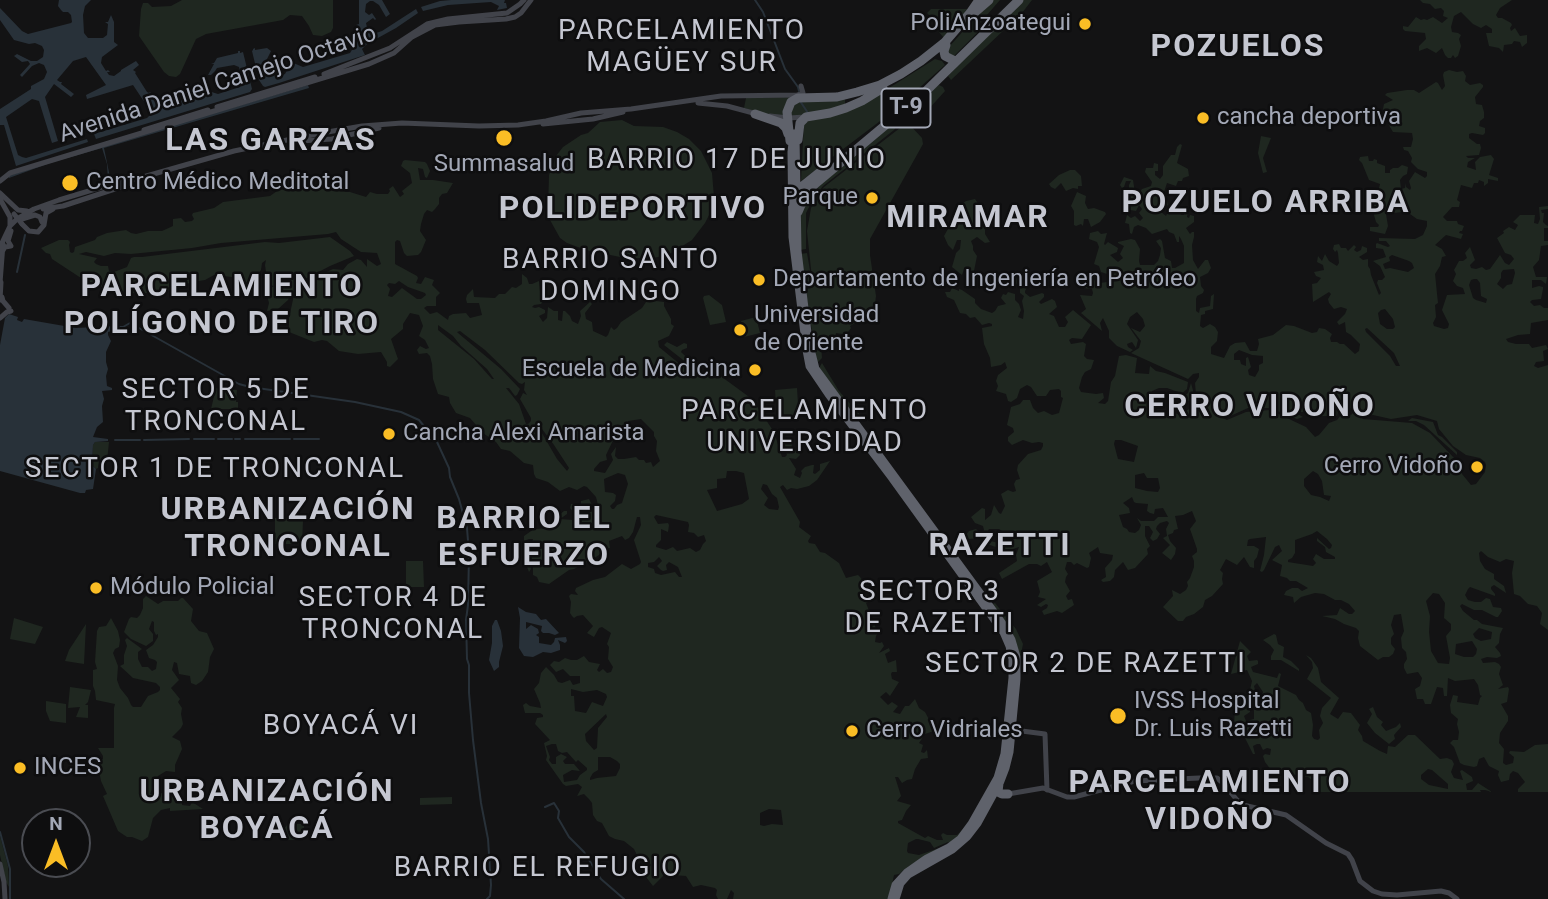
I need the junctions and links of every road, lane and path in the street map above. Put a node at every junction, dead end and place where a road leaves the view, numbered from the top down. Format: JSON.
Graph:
{"nodes":[{"id":1,"x":979,"y":0,"type":"edge"},
{"id":2,"x":989,"y":0,"type":"edge"},
{"id":3,"x":1018,"y":0,"type":"edge"},
{"id":4,"x":529,"y":1,"type":"edge"},
{"id":5,"x":946,"y":45,"type":"junction"},
{"id":6,"x":933,"y":56,"type":"junction"},
{"id":7,"x":952,"y":64,"type":"junction"},
{"id":8,"x":894,"y":77,"type":"junction"},
{"id":9,"x":801,"y":92,"type":"junction"},
{"id":10,"x":844,"y":95,"type":"junction"},
{"id":11,"x":734,"y":96,"type":"junction"},
{"id":12,"x":584,"y":105,"type":"dead end"},
{"id":13,"x":734,"y":108,"type":"junction"},
{"id":14,"x":841,"y":109,"type":"junction"},
{"id":15,"x":596,"y":111,"type":"junction"},
{"id":16,"x":755,"y":114,"type":"junction"},
{"id":17,"x":583,"y":116,"type":"junction"},
{"id":18,"x":806,"y":117,"type":"junction"},
{"id":19,"x":788,"y":118,"type":"junction"},
{"id":20,"x":793,"y":150,"type":"junction"},
{"id":21,"x":0,"y":179,"type":"edge"},
{"id":22,"x":799,"y":190,"type":"junction"},
{"id":23,"x":0,"y":196,"type":"edge"},
{"id":24,"x":82,"y":196,"type":"junction"},
{"id":25,"x":63,"y":206,"type":"junction"},
{"id":26,"x":34,"y":209,"type":"junction"},
{"id":27,"x":23,"y":222,"type":"junction"},
{"id":28,"x":11,"y":227,"type":"junction"},
{"id":29,"x":0,"y":247,"type":"edge"},
{"id":30,"x":1,"y":255,"type":"edge"},
{"id":31,"x":1,"y":266,"type":"edge"},
{"id":32,"x":0,"y":277,"type":"edge"},
{"id":33,"x":0,"y":283,"type":"edge"},
{"id":34,"x":1,"y":289,"type":"edge"},
{"id":35,"x":0,"y":300,"type":"edge"},
{"id":36,"x":0,"y":318,"type":"edge"},
{"id":37,"x":1015,"y":673,"type":"junction"},
{"id":38,"x":1009,"y":695,"type":"dead end"},
{"id":39,"x":1022,"y":702,"type":"dead end"},
{"id":40,"x":1004,"y":729,"type":"joint"},
{"id":41,"x":1017,"y":731,"type":"junction"},
{"id":42,"x":1003,"y":767,"type":"junction"},
{"id":43,"x":1000,"y":781,"type":"junction"},
{"id":44,"x":1046,"y":789,"type":"junction"},
{"id":45,"x":1008,"y":794,"type":"junction"},
{"id":46,"x":989,"y":801,"type":"junction"},
{"id":47,"x":0,"y":864,"type":"edge"},
{"id":48,"x":0,"y":873,"type":"edge"},
{"id":49,"x":4,"y":899,"type":"edge"},
{"id":50,"x":893,"y":899,"type":"edge"},
{"id":51,"x":1457,"y":899,"type":"edge"}],
"edges":[{"from":1,"to":8,"type":"highway","number":"T-9"},
{"from":2,"to":5,"type":"highway","number":"T-9"},
{"from":3,"to":7,"type":"highway","number":"T-9"},
{"from":3,"to":22,"type":"highway","number":"T-9"},
{"from":4,"to":21,"type":"main road","name":"Avenida Daniel Camejo Octavio"},
{"from":5,"to":6,"type":"highway","number":"T-9"},
{"from":5,"to":7,"type":"highway"},
{"from":6,"to":7,"type":"highway"},
{"from":6,"to":14,"type":"highway","number":"T-9"},
{"from":7,"to":22,"type":"highway","number":"T-9"},
{"from":8,"to":9,"type":"main road","number":"T-9"},
{"from":8,"to":10,"type":"highway"},
{"from":9,"to":10,"type":"highway"},
{"from":9,"to":11,"type":"main road","number":"T-9"},
{"from":10,"to":14,"type":"highway"},
{"from":10,"to":19,"type":"highway"},
{"from":11,"to":13,"type":"main road"},
{"from":11,"to":15,"type":"main road","number":"T-9"},
{"from":12,"to":15,"type":"main road"},
{"from":13,"to":16,"type":"main road","number":"T-9"},
{"from":13,"to":17,"type":"main road","number":"T-9"},
{"from":14,"to":18,"type":"highway","number":"T-9"},
{"from":15,"to":17,"type":"main road","number":"T-9"},
{"from":16,"to":19,"type":"main road","number":"T-9"},
{"from":16,"to":20,"type":"highway"},
{"from":17,"to":24,"type":"main road","number":"T-9"},
{"from":18,"to":19,"type":"main road","number":"T-9"},
{"from":18,"to":20,"type":"highway"},
{"from":19,"to":20,"type":"highway"},
{"from":20,"to":22,"type":"highway","number":"T-9"},
{"from":22,"to":37,"type":"highway","number":"T-9"},
{"from":22,"to":37,"type":"highway","number":"T-9"},
{"from":23,"to":26,"type":"main road"},
{"from":23,"to":27,"type":"main road","bridge":true},
{"from":23,"to":28,"type":"main road"},
{"from":24,"to":25,"type":"main road","number":"T-9"},
{"from":24,"to":26,"type":"main road","number":"T-9"},
{"from":25,"to":27,"type":"main road","number":"T-9"},
{"from":25,"to":27,"type":"main road"},
{"from":26,"to":28,"type":"main road","number":"T-9"},
{"from":27,"to":28,"type":"main road","number":"T-9"},
{"from":28,"to":29,"type":"main road","number":"T-9"},
{"from":28,"to":30,"type":"main road","number":"T-9"},
{"from":30,"to":31,"type":"main road","number":"T-9"},
{"from":31,"to":32,"type":"main road","number":"T-9"},
{"from":31,"to":34,"type":"main road","number":"T-9"},
{"from":32,"to":33,"type":"main road","number":"T-9"},
{"from":34,"to":35,"type":"main road","number":"T-9"},
{"from":34,"to":36,"type":"main road","number":"T-9"},
{"from":37,"to":38,"type":"highway"},
{"from":37,"to":39,"type":"highway","number":"T-9"},
{"from":37,"to":42,"type":"highway","number":"T-9"},
{"from":40,"to":41,"type":"main road","bridge":true},
{"from":40,"to":42,"type":"highway","number":"T-9"},
{"from":41,"to":42,"type":"highway"},
{"from":41,"to":44,"type":"main road"},
{"from":42,"to":43,"type":"highway","number":"T-9"},
{"from":42,"to":50,"type":"highway","number":"T-9"},
{"from":43,"to":45,"type":"highway"},
{"from":43,"to":46,"type":"highway","number":"T-9"},
{"from":44,"to":45,"type":"main road"},
{"from":44,"to":51,"type":"main road"},
{"from":45,"to":46,"type":"highway"},
{"from":46,"to":50,"type":"highway","number":"T-9"},
{"from":47,"to":49,"type":"main road"},
{"from":48,"to":49,"type":"main road"}]}
